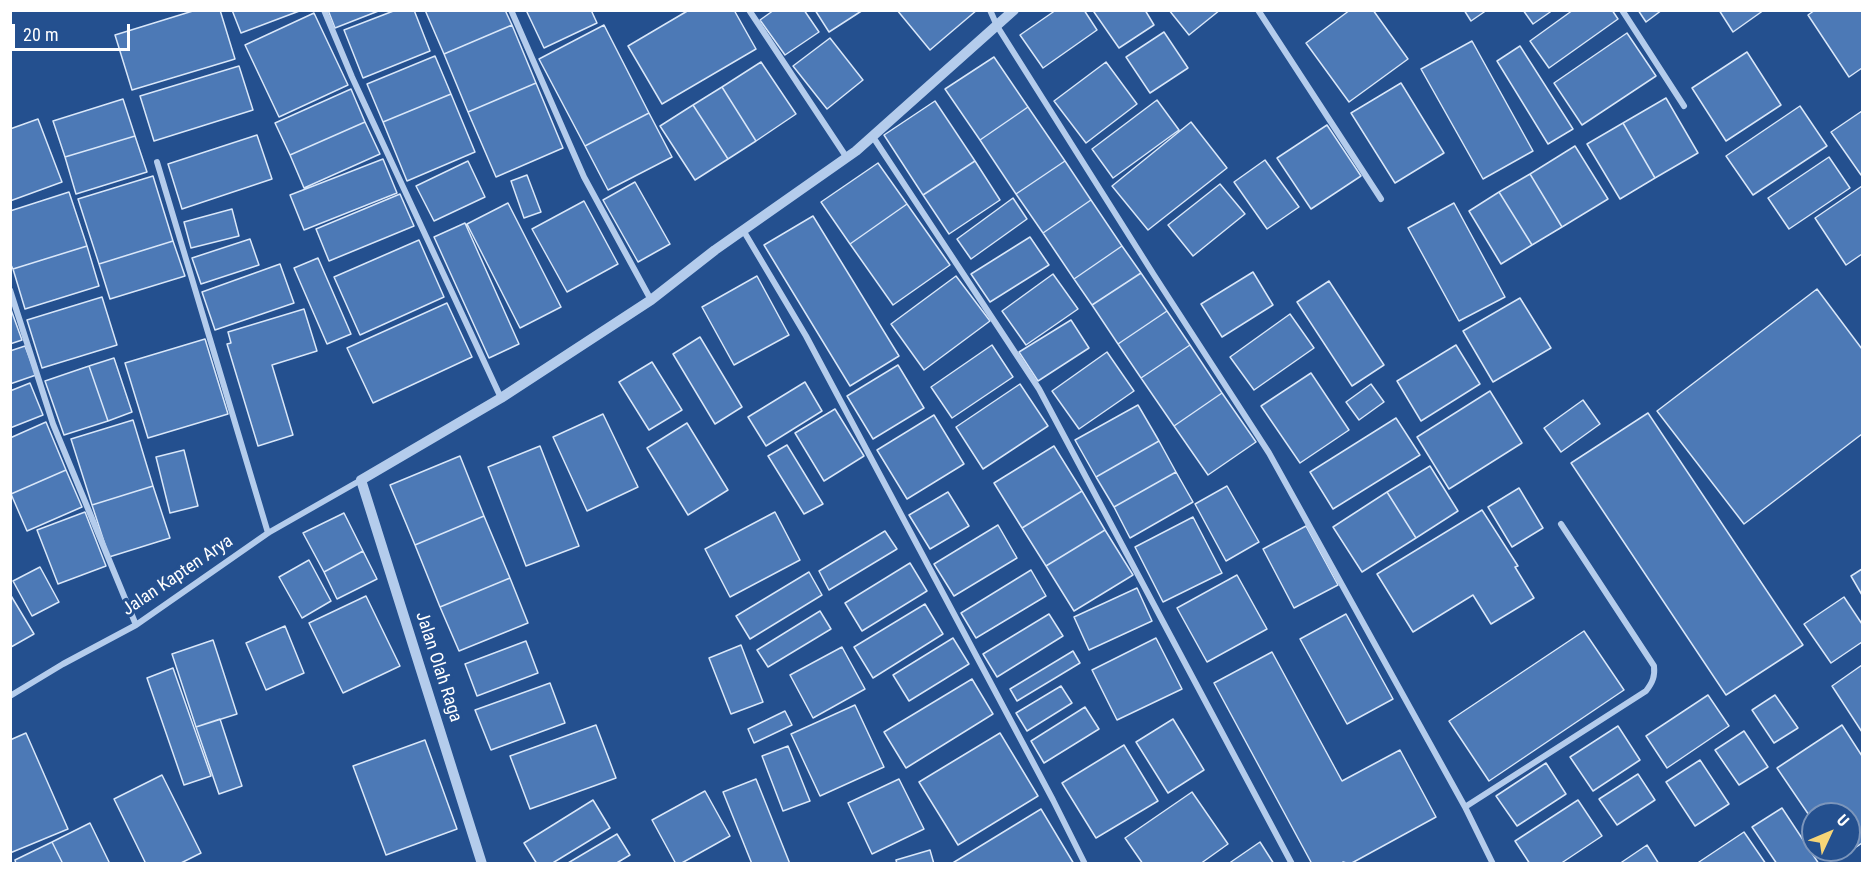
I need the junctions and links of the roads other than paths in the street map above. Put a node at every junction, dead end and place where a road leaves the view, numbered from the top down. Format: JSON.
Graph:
{"nodes":[{"id":1,"x":324,"y":10,"type":"edge"},
{"id":2,"x":511,"y":10,"type":"edge"},
{"id":3,"x":749,"y":10,"type":"edge"},
{"id":4,"x":990,"y":10,"type":"edge"},
{"id":5,"x":1014,"y":10,"type":"edge"},
{"id":6,"x":1258,"y":10,"type":"edge"},
{"id":7,"x":1622,"y":10,"type":"edge"},
{"id":8,"x":997,"y":26,"type":"junction"},
{"id":9,"x":1684,"y":106,"type":"dead end"},
{"id":10,"x":873,"y":137,"type":"junction"},
{"id":11,"x":847,"y":158,"type":"junction"},
{"id":12,"x":157,"y":162,"type":"dead end"},
{"id":13,"x":1381,"y":199,"type":"dead end"},
{"id":14,"x":743,"y":230,"type":"junction"},
{"id":15,"x":10,"y":290,"type":"edge"},
{"id":16,"x":651,"y":300,"type":"junction"},
{"id":17,"x":501,"y":398,"type":"junction"},
{"id":18,"x":361,"y":480,"type":"junction"},
{"id":19,"x":1561,"y":524,"type":"dead end"},
{"id":20,"x":268,"y":533,"type":"junction"},
{"id":21,"x":136,"y":625,"type":"junction"},
{"id":22,"x":10,"y":696,"type":"edge"},
{"id":23,"x":1465,"y":807,"type":"junction"},
{"id":24,"x":482,"y":864,"type":"edge"},
{"id":25,"x":1085,"y":864,"type":"edge"},
{"id":26,"x":1292,"y":864,"type":"edge"},
{"id":27,"x":1493,"y":864,"type":"edge"}],
"edges":[{"from":1,"to":17,"type":"street"},
{"from":2,"to":16,"type":"street"},
{"from":3,"to":11,"type":"street"},
{"from":4,"to":8,"type":"street"},
{"from":5,"to":8,"type":"street"},
{"from":6,"to":13,"type":"street"},
{"from":7,"to":9,"type":"street"},
{"from":8,"to":10,"type":"street"},
{"from":8,"to":23,"type":"street"},
{"from":10,"to":11,"type":"street"},
{"from":10,"to":26,"type":"street"},
{"from":11,"to":14,"type":"street"},
{"from":12,"to":20,"type":"street"},
{"from":14,"to":16,"type":"street"},
{"from":14,"to":25,"type":"street"},
{"from":15,"to":21,"type":"street"},
{"from":16,"to":17,"type":"street"},
{"from":17,"to":18,"type":"street"},
{"from":18,"to":20,"type":"street","name":"Jalan Kapten Arya"},
{"from":18,"to":24,"type":"street","name":"Jalan Olah Raga"},
{"from":19,"to":23,"type":"street"},
{"from":20,"to":21,"type":"street","name":"Jalan Kapten Arya"},
{"from":21,"to":22,"type":"street","name":"Jalan Kapten Arya"},
{"from":23,"to":27,"type":"street"}]}
